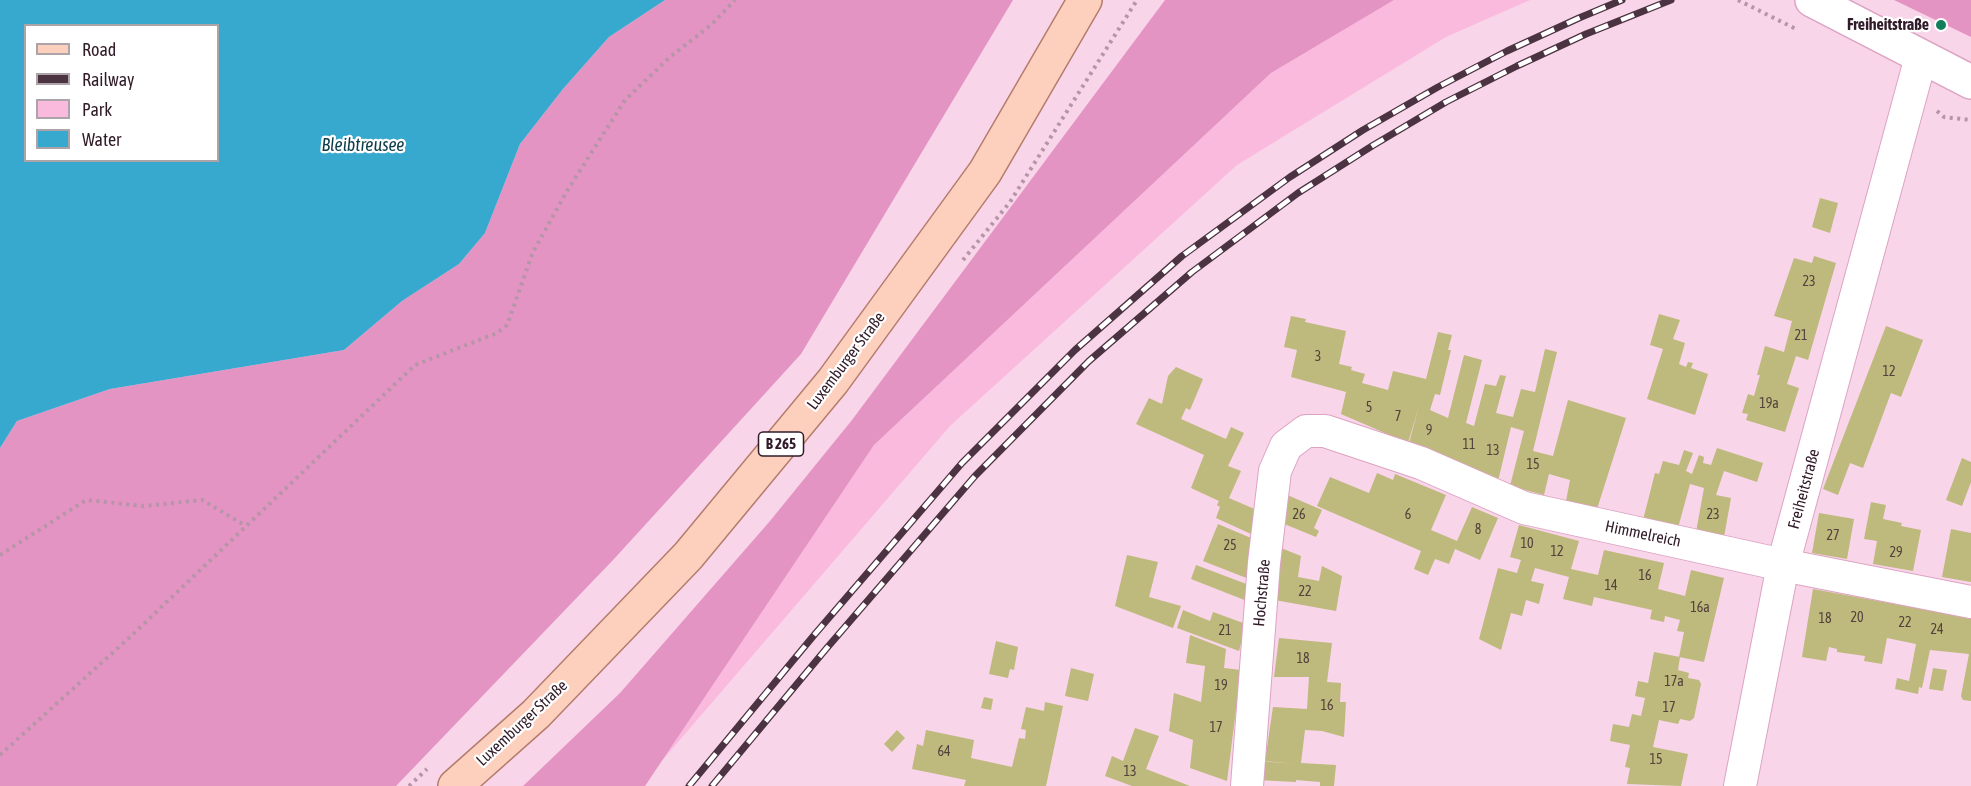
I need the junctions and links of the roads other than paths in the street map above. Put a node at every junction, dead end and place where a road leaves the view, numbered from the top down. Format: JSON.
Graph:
{"nodes":[{"id":1,"x":1085,"y":0,"type":"edge"},
{"id":2,"x":1812,"y":0,"type":"edge"},
{"id":3,"x":1921,"y":57,"type":"junction"},
{"id":4,"x":1971,"y":82,"type":"edge"},
{"id":5,"x":1325,"y":431,"type":"joint"},
{"id":6,"x":1783,"y":565,"type":"junction"},
{"id":7,"x":1971,"y":602,"type":"edge"},
{"id":8,"x":444,"y":775,"type":"edge"},
{"id":9,"x":1247,"y":786,"type":"edge"},
{"id":10,"x":1740,"y":786,"type":"edge"}],
"edges":[{"from":1,"to":8,"type":"main road","name":"Luxemburger Straße","number":"B 265"},
{"from":2,"to":3,"type":"main road"},
{"from":3,"to":4,"type":"main road"},
{"from":3,"to":6,"type":"street","name":"Freiheitstraße"},
{"from":5,"to":6,"type":"street","name":"Himmelreich"},
{"from":5,"to":9,"type":"street","name":"Hochstraße"},
{"from":6,"to":7,"type":"street","name":"Himmelreich"},
{"from":6,"to":10,"type":"street","name":"Freiheitstraße"}]}
